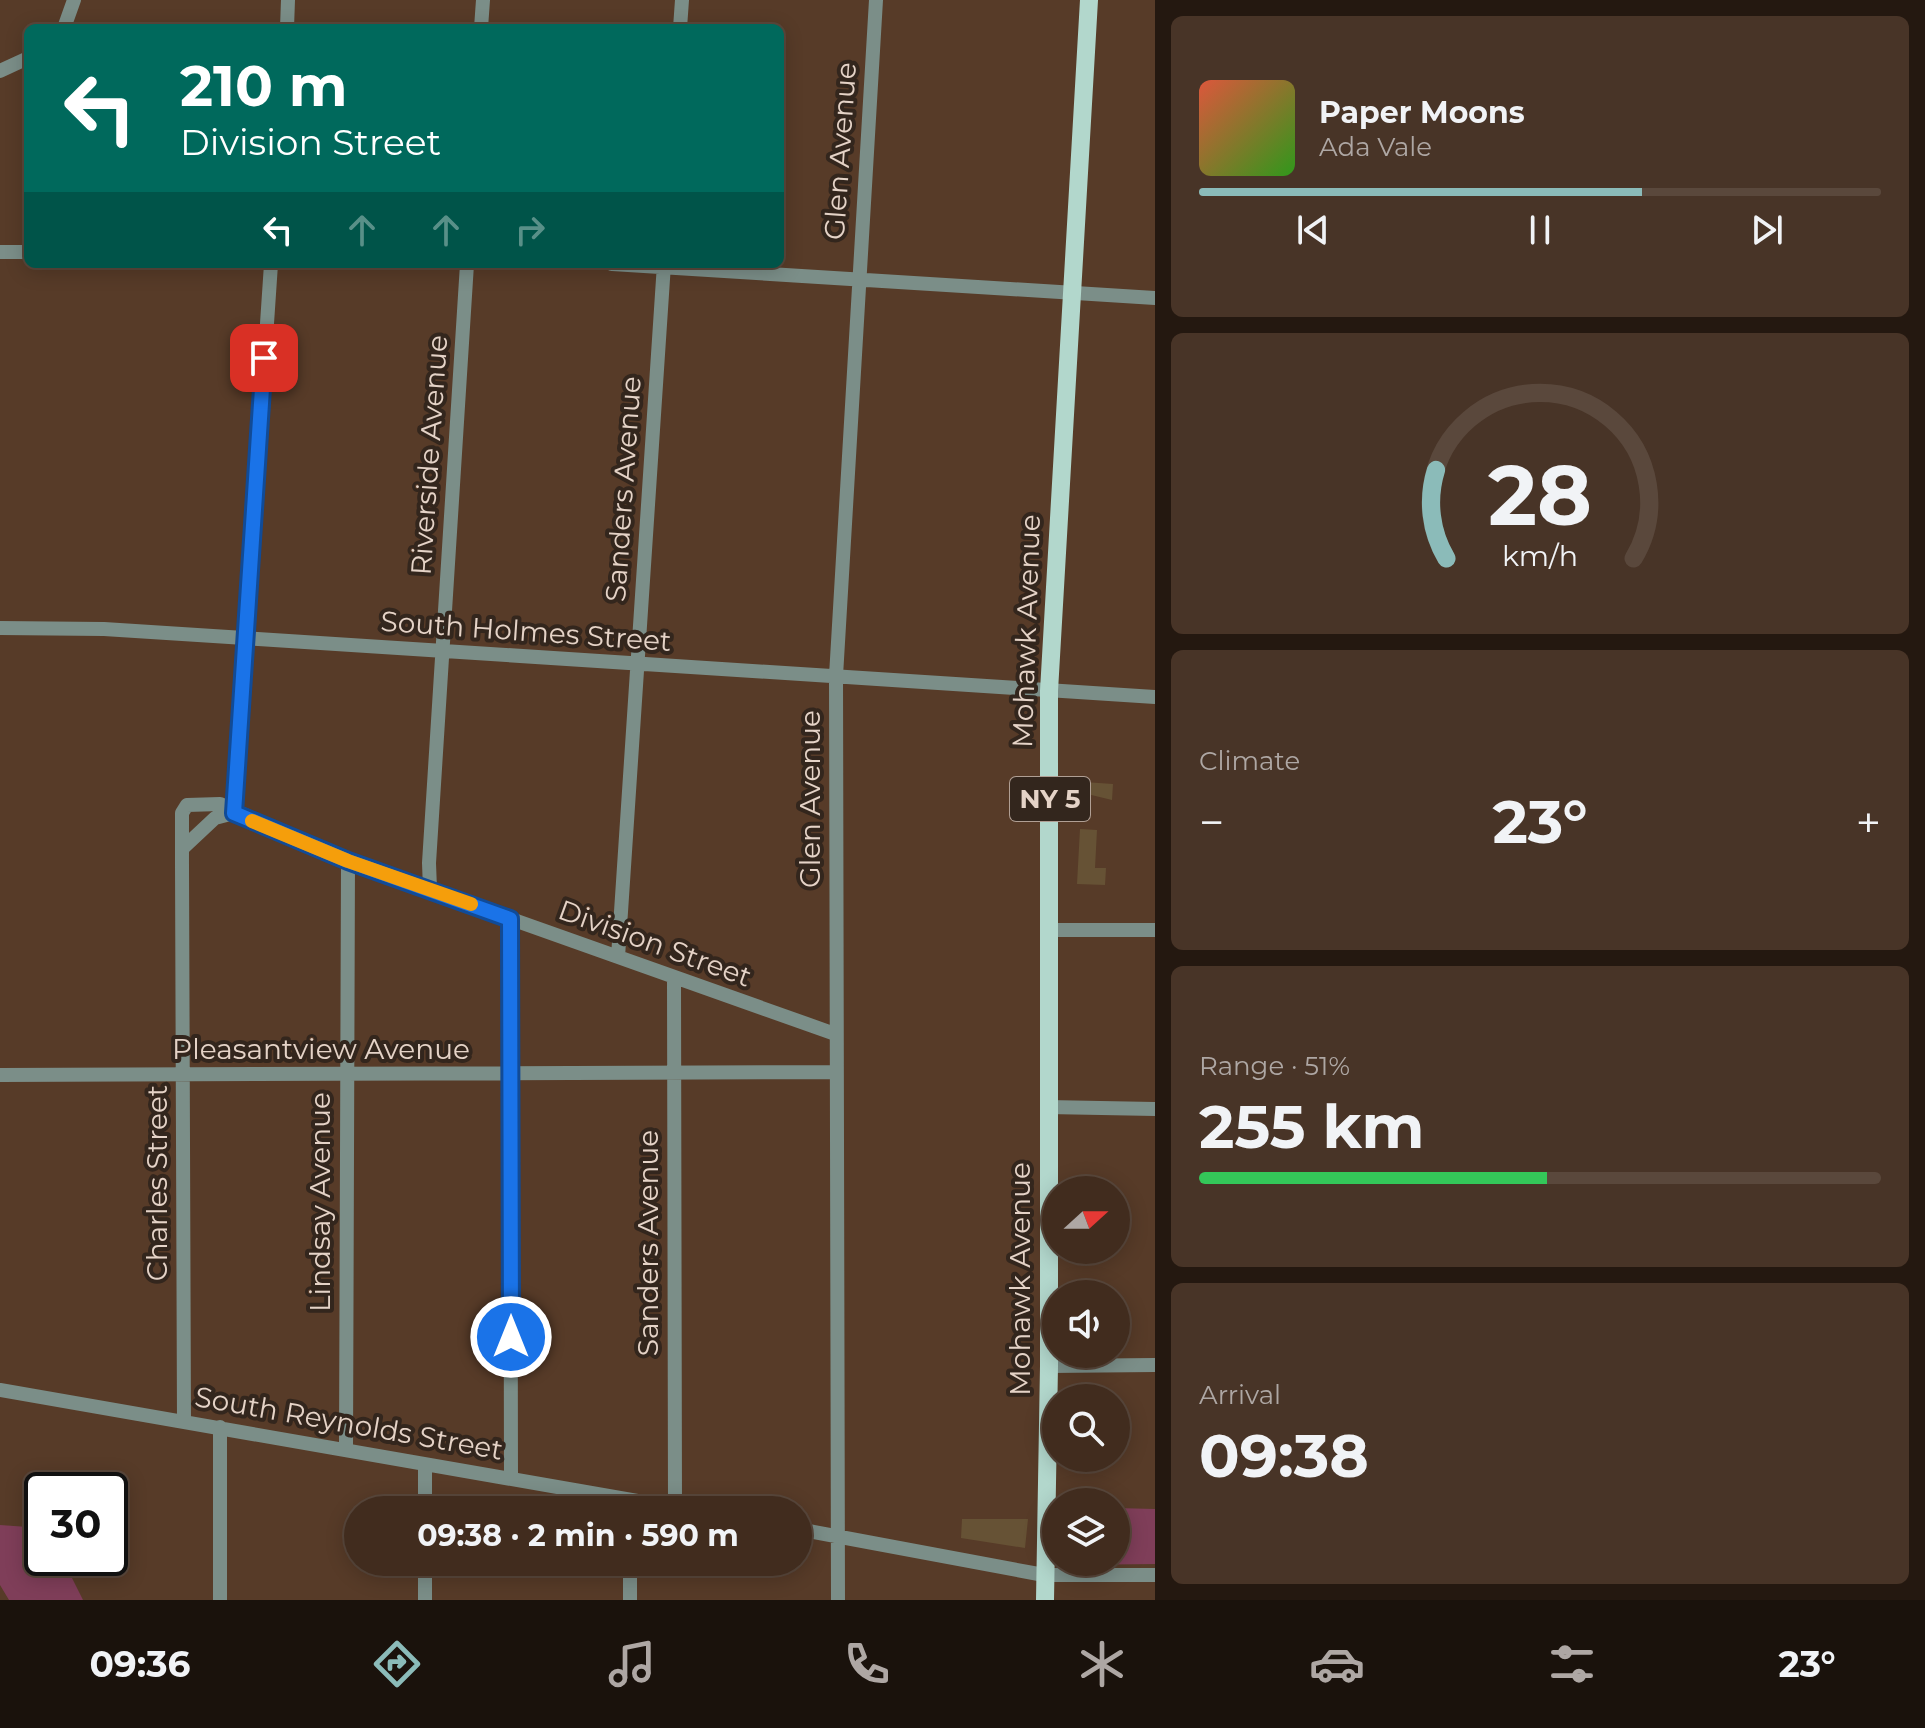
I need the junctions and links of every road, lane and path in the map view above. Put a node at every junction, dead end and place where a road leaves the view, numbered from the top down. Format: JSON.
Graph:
{"nodes":[{"id":1,"x":74,"y":0,"type":"edge"},
{"id":2,"x":288,"y":0,"type":"edge"},
{"id":3,"x":483,"y":0,"type":"edge"},
{"id":4,"x":682,"y":0,"type":"edge"},
{"id":5,"x":876,"y":0,"type":"edge"},
{"id":6,"x":1089,"y":0,"type":"edge"},
{"id":7,"x":65,"y":24,"type":"edge"},
{"id":8,"x":287,"y":24,"type":"edge"},
{"id":9,"x":481,"y":24,"type":"edge"},
{"id":10,"x":680,"y":24,"type":"edge"},
{"id":11,"x":24,"y":60,"type":"edge"},
{"id":12,"x":0,"y":71,"type":"edge"},
{"id":13,"x":0,"y":252,"type":"edge"},
{"id":14,"x":24,"y":252,"type":"edge"},
{"id":15,"x":271,"y":268,"type":"edge"},
{"id":16,"x":467,"y":268,"type":"edge"},
{"id":17,"x":664,"y":268,"type":"edge"},
{"id":18,"x":696,"y":268,"type":"edge"},
{"id":19,"x":858,"y":278,"type":"junction"},
{"id":20,"x":1070,"y":293,"type":"junction"},
{"id":21,"x":1155,"y":298,"type":"edge"},
{"id":22,"x":0,"y":628,"type":"edge"},
{"id":23,"x":245,"y":638,"type":"junction"},
{"id":24,"x":443,"y":652,"type":"junction"},
{"id":25,"x":638,"y":665,"type":"junction"},
{"id":26,"x":836,"y":676,"type":"junction"},
{"id":27,"x":1049,"y":691,"type":"junction"},
{"id":28,"x":1155,"y":697,"type":"edge"},
{"id":29,"x":234,"y":813,"type":"junction"},
{"id":30,"x":183,"y":848,"type":"junction"},
{"id":31,"x":348,"y":861,"type":"junction"},
{"id":32,"x":430,"y":889,"type":"junction"},
{"id":33,"x":510,"y":919,"type":"junction"},
{"id":34,"x":1050,"y":930,"type":"junction"},
{"id":35,"x":1155,"y":930,"type":"edge"},
{"id":36,"x":618,"y":957,"type":"junction"},
{"id":37,"x":674,"y":979,"type":"junction"},
{"id":38,"x":835,"y":1034,"type":"junction"},
{"id":39,"x":835,"y":1072,"type":"junction"},
{"id":40,"x":510,"y":1074,"type":"junction"},
{"id":41,"x":0,"y":1075,"type":"edge"},
{"id":42,"x":673,"y":1075,"type":"junction"},
{"id":43,"x":183,"y":1076,"type":"junction"},
{"id":44,"x":345,"y":1076,"type":"junction"},
{"id":45,"x":1047,"y":1107,"type":"junction"},
{"id":46,"x":1155,"y":1109,"type":"edge"},
{"id":47,"x":1048,"y":1280,"type":"edge"},
{"id":48,"x":1130,"y":1365,"type":"edge"},
{"id":49,"x":1155,"y":1365,"type":"edge"},
{"id":50,"x":1049,"y":1368,"type":"edge"},
{"id":51,"x":0,"y":1390,"type":"edge"},
{"id":52,"x":184,"y":1421,"type":"junction"},
{"id":53,"x":220,"y":1427,"type":"junction"},
{"id":54,"x":346,"y":1448,"type":"junction"},
{"id":55,"x":425,"y":1464,"type":"junction"},
{"id":56,"x":511,"y":1477,"type":"junction"},
{"id":57,"x":1046,"y":1488,"type":"edge"},
{"id":58,"x":425,"y":1496,"type":"edge"},
{"id":59,"x":591,"y":1496,"type":"edge"},
{"id":60,"x":682,"y":1496,"type":"edge"},
{"id":61,"x":812,"y":1531,"type":"edge"},
{"id":62,"x":838,"y":1536,"type":"junction"},
{"id":63,"x":1042,"y":1575,"type":"edge"},
{"id":64,"x":1130,"y":1575,"type":"edge"},
{"id":65,"x":1155,"y":1575,"type":"edge"},
{"id":66,"x":425,"y":1576,"type":"edge"},
{"id":67,"x":630,"y":1576,"type":"edge"},
{"id":68,"x":1044,"y":1576,"type":"edge"},
{"id":69,"x":220,"y":1600,"type":"edge"},
{"id":70,"x":425,"y":1600,"type":"edge"},
{"id":71,"x":630,"y":1600,"type":"edge"},
{"id":72,"x":838,"y":1600,"type":"edge"},
{"id":73,"x":1045,"y":1600,"type":"edge"}],
"edges":[{"from":1,"to":7,"type":"street"},
{"from":2,"to":8,"type":"street"},
{"from":3,"to":9,"type":"street"},
{"from":4,"to":10,"type":"street"},
{"from":5,"to":19,"type":"street","name":"Glen Avenue"},
{"from":6,"to":20,"type":"main road","name":"Mohawk Avenue","number":"NY 5"},
{"from":11,"to":12,"type":"street"},
{"from":13,"to":14,"type":"street"},
{"from":15,"to":23,"type":"street"},
{"from":16,"to":24,"type":"street","name":"Riverside Avenue"},
{"from":17,"to":25,"type":"street","name":"Sanders Avenue"},
{"from":18,"to":19,"type":"street"},
{"from":19,"to":20,"type":"street"},
{"from":19,"to":26,"type":"street","name":"Glen Avenue"},
{"from":20,"to":21,"type":"street"},
{"from":20,"to":27,"type":"main road","name":"Mohawk Avenue","number":"NY 5"},
{"from":22,"to":23,"type":"street","name":"South Holmes Street"},
{"from":23,"to":24,"type":"street","name":"South Holmes Street"},
{"from":23,"to":29,"type":"street"},
{"from":24,"to":25,"type":"street","name":"South Holmes Street"},
{"from":24,"to":32,"type":"street","name":"Riverside Avenue"},
{"from":25,"to":26,"type":"street","name":"South Holmes Street"},
{"from":25,"to":36,"type":"street","name":"Sanders Avenue"},
{"from":26,"to":27,"type":"street","name":"South Holmes Street"},
{"from":26,"to":38,"type":"street","name":"Glen Avenue"},
{"from":27,"to":28,"type":"street","name":"South Holmes Street"},
{"from":27,"to":34,"type":"main road","name":"Mohawk Avenue","number":"NY 5"},
{"from":29,"to":30,"type":"street"},
{"from":29,"to":30,"type":"street","name":"Charles Street"},
{"from":29,"to":31,"type":"street","name":"Division Street"},
{"from":30,"to":43,"type":"street","name":"Charles Street"},
{"from":31,"to":32,"type":"street","name":"Division Street"},
{"from":31,"to":44,"type":"street","name":"Lindsay Avenue"},
{"from":32,"to":33,"type":"street","name":"Division Street"},
{"from":33,"to":36,"type":"street","name":"Division Street"},
{"from":33,"to":40,"type":"street"},
{"from":34,"to":35,"type":"street"},
{"from":34,"to":45,"type":"main road","name":"Mohawk Avenue","number":"NY 5"},
{"from":36,"to":37,"type":"street","name":"Division Street"},
{"from":37,"to":38,"type":"street","name":"Division Street"},
{"from":37,"to":42,"type":"street","name":"Sanders Avenue"},
{"from":38,"to":39,"type":"street","name":"Glen Avenue"},
{"from":39,"to":42,"type":"street","name":"Pleasantview Avenue"},
{"from":39,"to":62,"type":"street","name":"Glen Avenue"},
{"from":40,"to":42,"type":"street","name":"Pleasantview Avenue"},
{"from":40,"to":44,"type":"street","name":"Pleasantview Avenue"},
{"from":40,"to":56,"type":"street"},
{"from":41,"to":43,"type":"street","name":"Pleasantview Avenue"},
{"from":42,"to":60,"type":"street","name":"Sanders Avenue"},
{"from":43,"to":44,"type":"street","name":"Pleasantview Avenue"},
{"from":43,"to":52,"type":"street","name":"Charles Street"},
{"from":44,"to":54,"type":"street","name":"Lindsay Avenue"},
{"from":45,"to":46,"type":"street"},
{"from":45,"to":47,"type":"main road","name":"Mohawk Avenue","number":"NY 5"},
{"from":48,"to":49,"type":"street"},
{"from":50,"to":57,"type":"main road","name":"Mohawk Avenue","number":"NY 5"},
{"from":51,"to":52,"type":"street","name":"South Reynolds Street"},
{"from":52,"to":53,"type":"street","name":"South Reynolds Street"},
{"from":53,"to":54,"type":"street","name":"South Reynolds Street"},
{"from":53,"to":69,"type":"street"},
{"from":54,"to":55,"type":"street","name":"South Reynolds Street"},
{"from":55,"to":56,"type":"street","name":"South Reynolds Street"},
{"from":55,"to":58,"type":"street"},
{"from":56,"to":59,"type":"street","name":"South Reynolds Street"},
{"from":61,"to":62,"type":"street"},
{"from":62,"to":63,"type":"street"},
{"from":62,"to":72,"type":"street","name":"Glen Avenue"},
{"from":64,"to":65,"type":"street"},
{"from":66,"to":70,"type":"street"},
{"from":67,"to":71,"type":"street"},
{"from":68,"to":73,"type":"main road","name":"Mohawk Avenue","number":"NY 5"}]}
